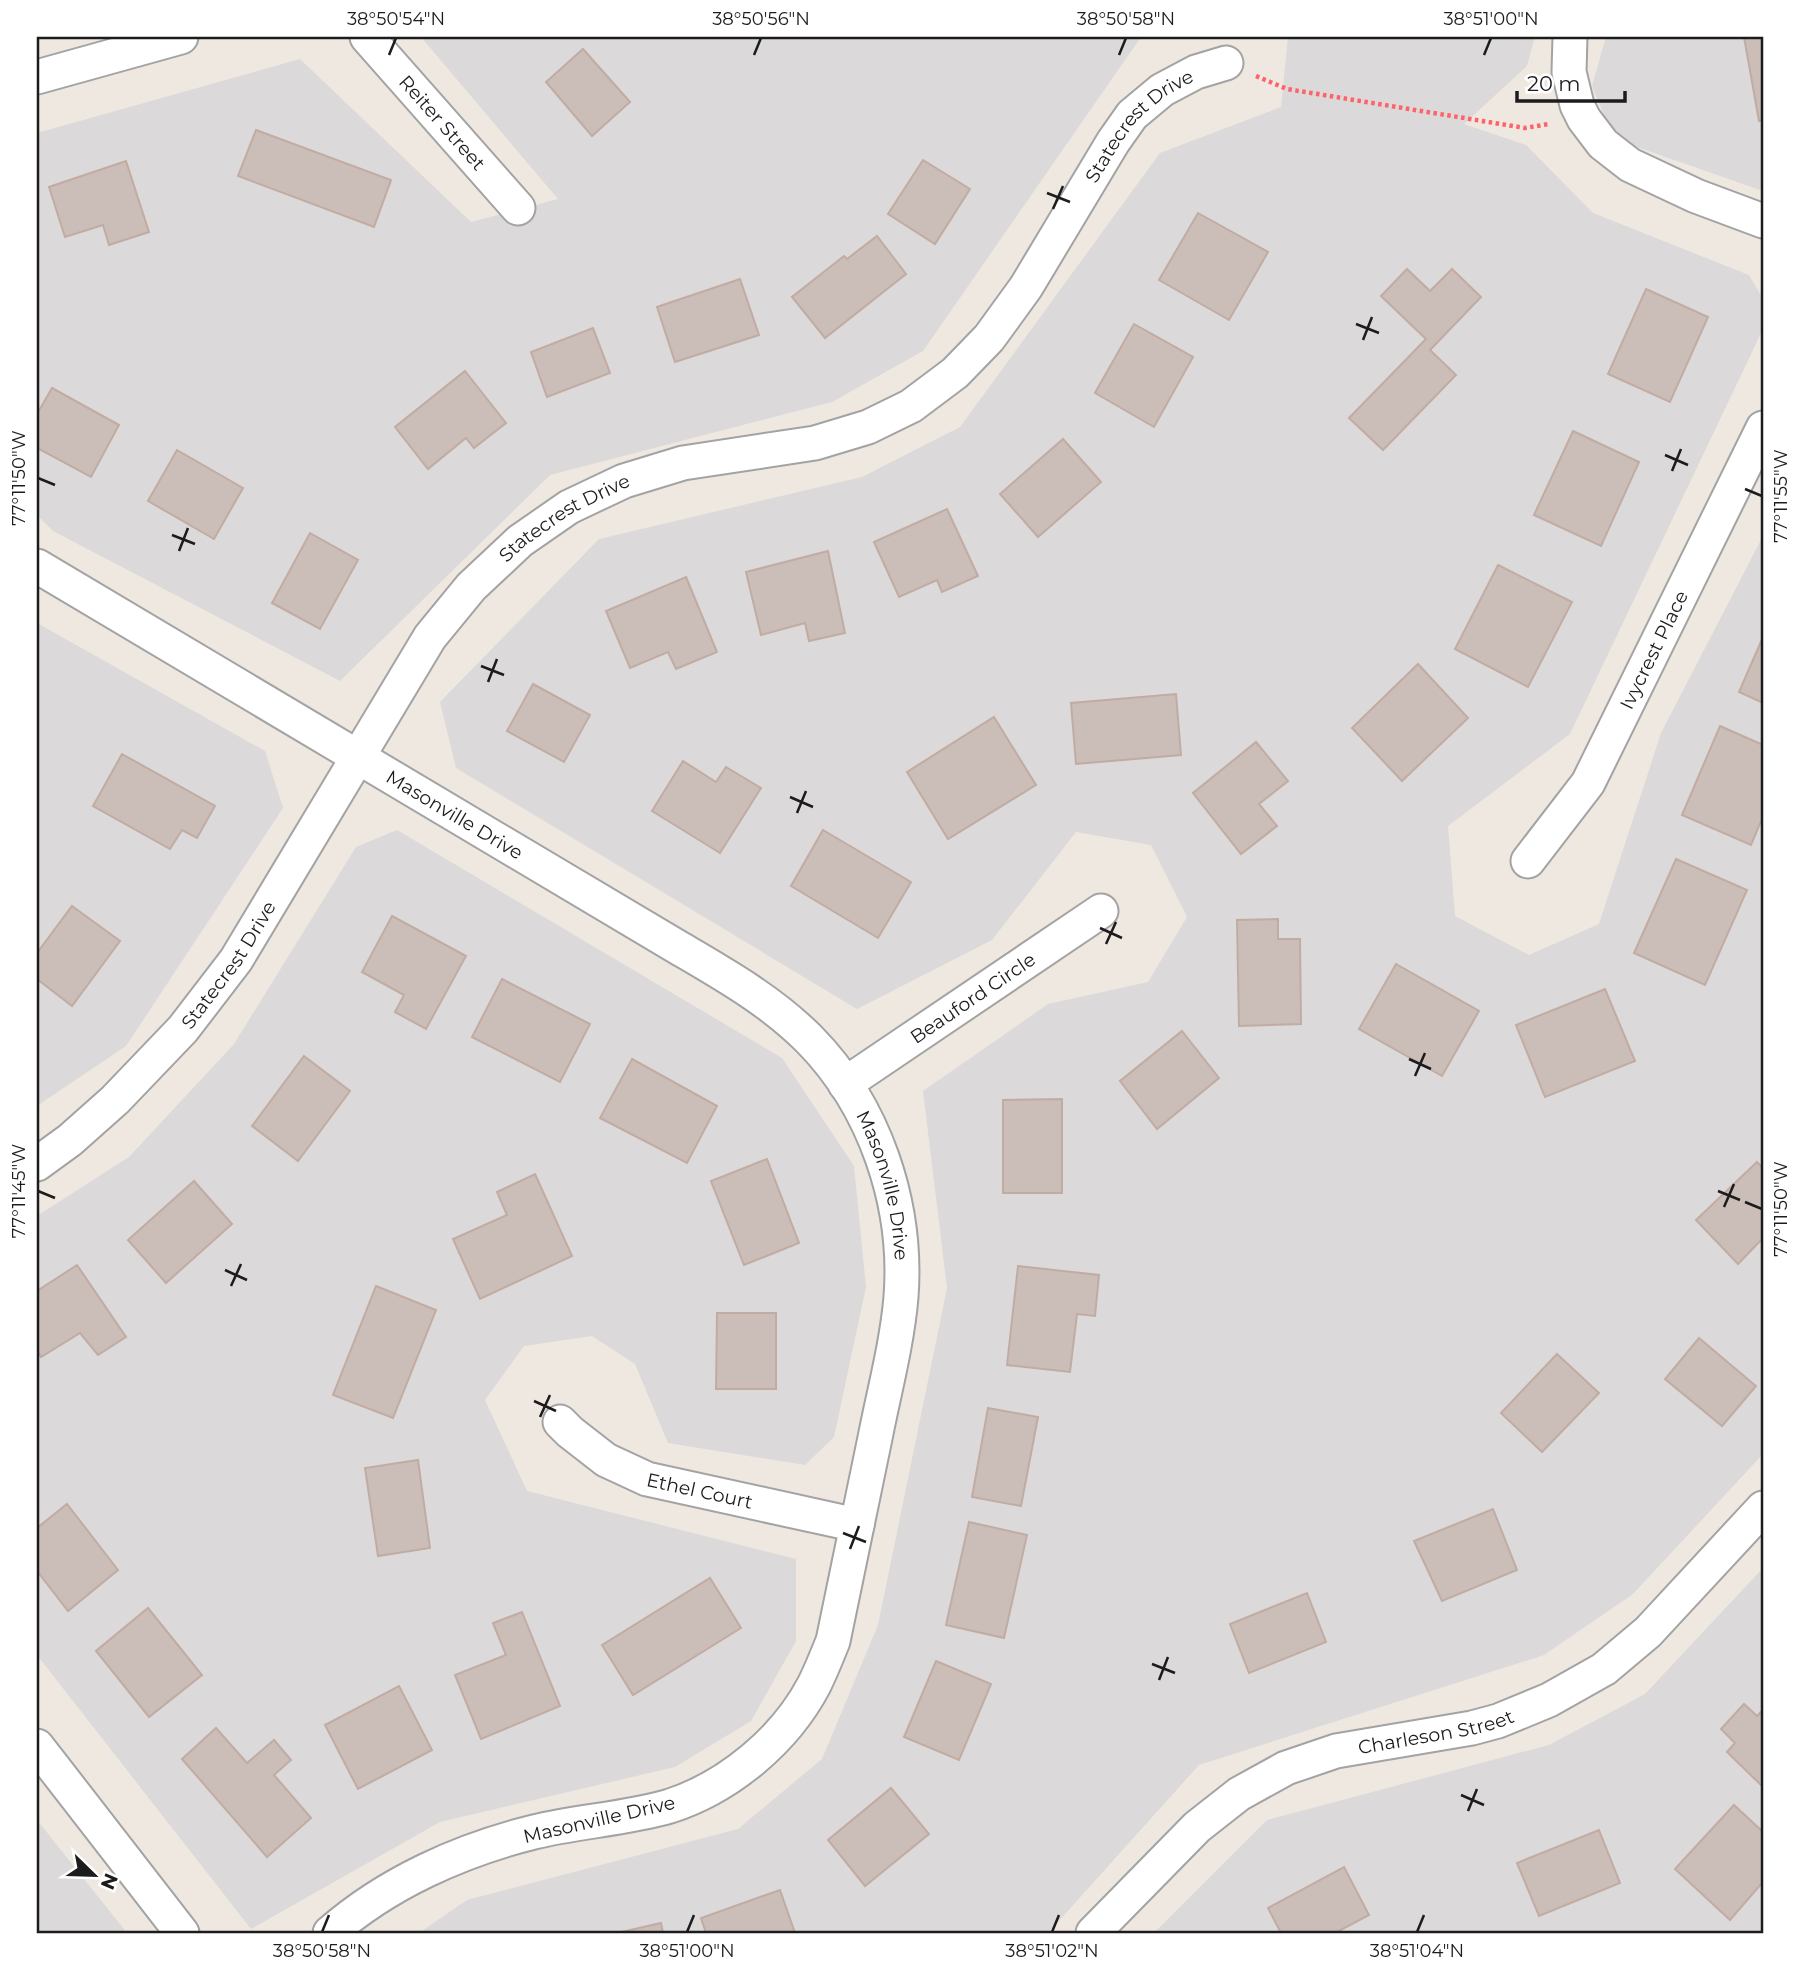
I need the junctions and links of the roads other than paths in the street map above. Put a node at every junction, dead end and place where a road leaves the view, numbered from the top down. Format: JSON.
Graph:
{"nodes":[{"id":1,"x":181,"y":37,"type":"edge"},
{"id":2,"x":367,"y":37,"type":"edge"},
{"id":3,"x":1570,"y":37,"type":"edge"},
{"id":4,"x":1226,"y":63,"type":"road end"},
{"id":5,"x":37,"y":77,"type":"edge"},
{"id":6,"x":518,"y":208,"type":"dead end"},
{"id":7,"x":1763,"y":221,"type":"edge"},
{"id":8,"x":1763,"y":428,"type":"edge"},
{"id":9,"x":37,"y":566,"type":"edge"},
{"id":10,"x":357,"y":758,"type":"junction"},
{"id":11,"x":1528,"y":860,"type":"dead end"},
{"id":12,"x":1101,"y":912,"type":"dead end"},
{"id":13,"x":845,"y":1084,"type":"junction"},
{"id":14,"x":37,"y":1164,"type":"edge"},
{"id":15,"x":560,"y":1422,"type":"dead end"},
{"id":16,"x":1763,"y":1508,"type":"edge"},
{"id":17,"x":857,"y":1525,"type":"junction"},
{"id":18,"x":37,"y":1746,"type":"edge"},
{"id":19,"x":182,"y":1933,"type":"edge"},
{"id":20,"x":330,"y":1933,"type":"edge"},
{"id":21,"x":1093,"y":1933,"type":"edge"}],
"edges":[{"from":1,"to":5,"type":"street"},
{"from":2,"to":6,"type":"street","name":"Reiter Street"},
{"from":3,"to":7,"type":"street"},
{"from":4,"to":10,"type":"street","name":"Statecrest Drive"},
{"from":8,"to":11,"type":"street","name":"Ivycrest Place"},
{"from":9,"to":10,"type":"street","name":"Masonville Drive"},
{"from":10,"to":13,"type":"street","name":"Masonville Drive"},
{"from":10,"to":14,"type":"street","name":"Statecrest Drive"},
{"from":12,"to":13,"type":"street","name":"Beauford Circle"},
{"from":13,"to":17,"type":"street","name":"Masonville Drive"},
{"from":15,"to":17,"type":"street","name":"Ethel Court"},
{"from":16,"to":21,"type":"street","name":"Charleson Street"},
{"from":17,"to":20,"type":"street","name":"Masonville Drive"},
{"from":18,"to":19,"type":"street"}]}
